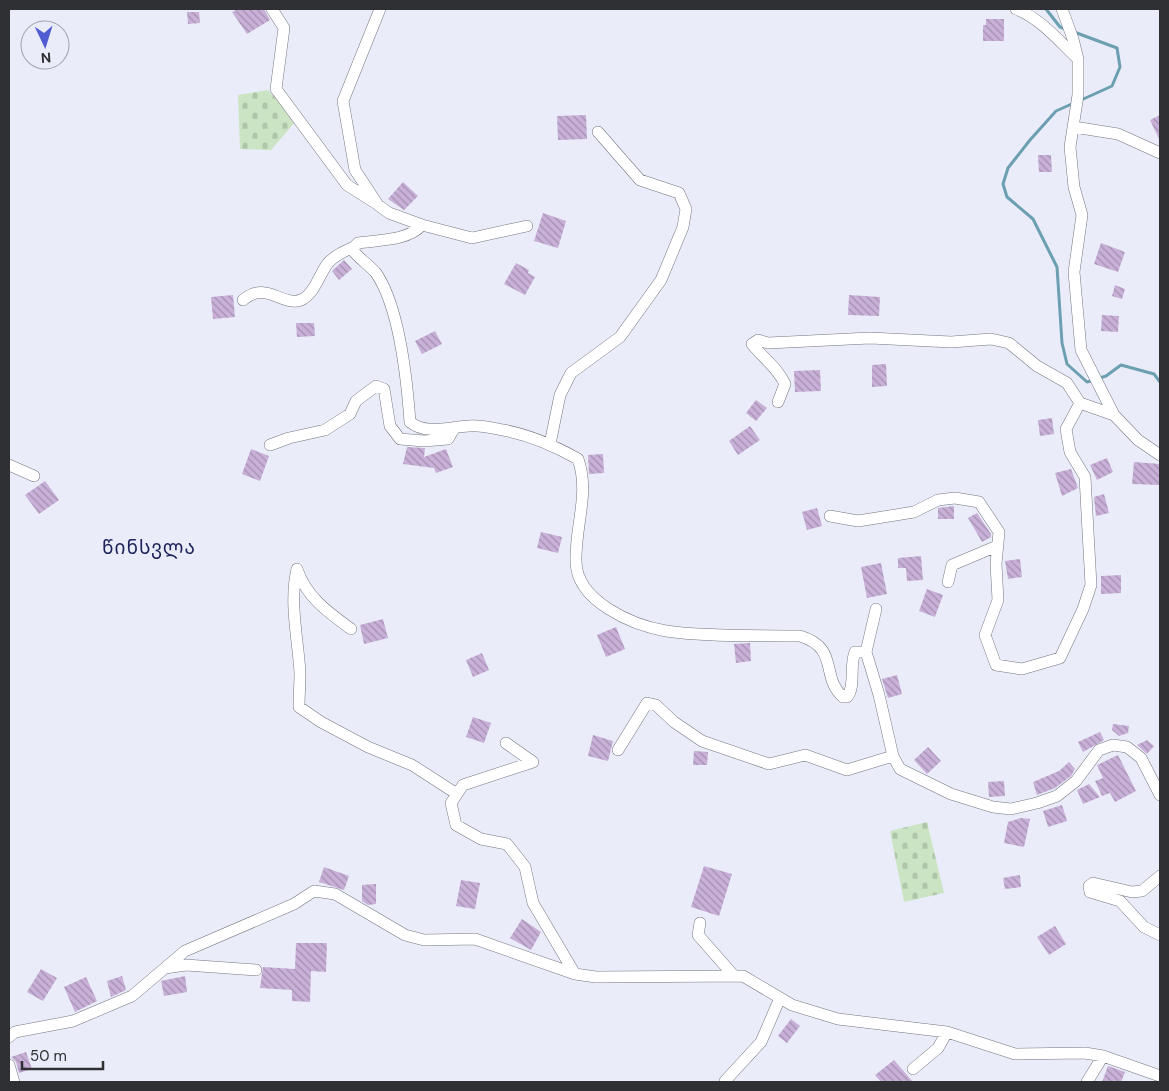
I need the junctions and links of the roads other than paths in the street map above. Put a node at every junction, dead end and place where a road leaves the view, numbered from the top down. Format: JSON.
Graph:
{"nodes":[{"id":1,"x":272,"y":9,"type":"edge"},
{"id":2,"x":380,"y":9,"type":"edge"},
{"id":3,"x":1016,"y":9,"type":"edge"},
{"id":4,"x":1064,"y":14,"type":"edge"},
{"id":5,"x":1078,"y":59,"type":"junction"},
{"id":6,"x":1074,"y":127,"type":"junction"},
{"id":7,"x":598,"y":132,"type":"dead end"},
{"id":8,"x":1160,"y":153,"type":"edge"},
{"id":9,"x":378,"y":205,"type":"junction"},
{"id":10,"x":422,"y":225,"type":"junction"},
{"id":11,"x":527,"y":226,"type":"dead end"},
{"id":12,"x":354,"y":246,"type":"junction"},
{"id":13,"x":243,"y":300,"type":"dead end"},
{"id":14,"x":778,"y":402,"type":"dead end"},
{"id":15,"x":1080,"y":403,"type":"junction"},
{"id":16,"x":1114,"y":415,"type":"junction"},
{"id":17,"x":455,"y":428,"type":"junction"},
{"id":18,"x":550,"y":444,"type":"junction"},
{"id":19,"x":270,"y":445,"type":"dead end"},
{"id":20,"x":1160,"y":455,"type":"edge"},
{"id":21,"x":9,"y":465,"type":"edge"},
{"id":22,"x":34,"y":476,"type":"dead end"},
{"id":23,"x":830,"y":516,"type":"dead end"},
{"id":24,"x":997,"y":546,"type":"junction"},
{"id":25,"x":948,"y":582,"type":"dead end"},
{"id":26,"x":876,"y":609,"type":"dead end"},
{"id":27,"x":351,"y":629,"type":"dead end"},
{"id":28,"x":866,"y":652,"type":"junction"},
{"id":29,"x":506,"y":743,"type":"dead end"},
{"id":30,"x":618,"y":750,"type":"dead end"},
{"id":31,"x":893,"y":756,"type":"junction"},
{"id":32,"x":457,"y":794,"type":"junction"},
{"id":33,"x":1160,"y":795,"type":"edge"},
{"id":34,"x":1160,"y":876,"type":"edge"},
{"id":35,"x":700,"y":923,"type":"dead end"},
{"id":36,"x":1160,"y":935,"type":"edge"},
{"id":37,"x":165,"y":968,"type":"junction"},
{"id":38,"x":256,"y":970,"type":"dead end"},
{"id":39,"x":575,"y":974,"type":"junction"},
{"id":40,"x":734,"y":976,"type":"junction"},
{"id":41,"x":780,"y":998,"type":"junction"},
{"id":42,"x":948,"y":1032,"type":"junction"},
{"id":43,"x":9,"y":1036,"type":"edge"},
{"id":44,"x":1103,"y":1056,"type":"junction"},
{"id":45,"x":9,"y":1065,"type":"edge"},
{"id":46,"x":913,"y":1069,"type":"dead end"},
{"id":47,"x":1160,"y":1076,"type":"edge"},
{"id":48,"x":724,"y":1081,"type":"dead end"},
{"id":49,"x":14,"y":1082,"type":"edge"},
{"id":50,"x":1087,"y":1082,"type":"edge"}],
"edges":[{"from":1,"to":9,"type":"street"},
{"from":2,"to":9,"type":"street"},
{"from":3,"to":5,"type":"street"},
{"from":4,"to":5,"type":"street"},
{"from":5,"to":6,"type":"street"},
{"from":6,"to":8,"type":"street"},
{"from":6,"to":16,"type":"street"},
{"from":7,"to":18,"type":"street"},
{"from":9,"to":10,"type":"street"},
{"from":10,"to":11,"type":"street"},
{"from":10,"to":12,"type":"street"},
{"from":12,"to":13,"type":"street"},
{"from":12,"to":17,"type":"street"},
{"from":14,"to":15,"type":"street"},
{"from":15,"to":16,"type":"street"},
{"from":15,"to":24,"type":"street"},
{"from":16,"to":20,"type":"street"},
{"from":17,"to":18,"type":"street"},
{"from":17,"to":19,"type":"street"},
{"from":18,"to":28,"type":"street"},
{"from":21,"to":22,"type":"street"},
{"from":23,"to":24,"type":"street"},
{"from":24,"to":25,"type":"street"},
{"from":26,"to":28,"type":"street"},
{"from":27,"to":32,"type":"street"},
{"from":28,"to":31,"type":"street"},
{"from":29,"to":32,"type":"street"},
{"from":30,"to":31,"type":"street"},
{"from":31,"to":33,"type":"street"},
{"from":32,"to":39,"type":"street"},
{"from":34,"to":36,"type":"street"},
{"from":35,"to":40,"type":"street"},
{"from":37,"to":38,"type":"street"},
{"from":37,"to":39,"type":"street"},
{"from":37,"to":43,"type":"street"},
{"from":39,"to":40,"type":"street"},
{"from":40,"to":41,"type":"street"},
{"from":41,"to":42,"type":"street"},
{"from":41,"to":48,"type":"street"},
{"from":42,"to":44,"type":"street"},
{"from":42,"to":46,"type":"street"},
{"from":44,"to":47,"type":"street"},
{"from":44,"to":50,"type":"street"},
{"from":45,"to":49,"type":"street"}]}
